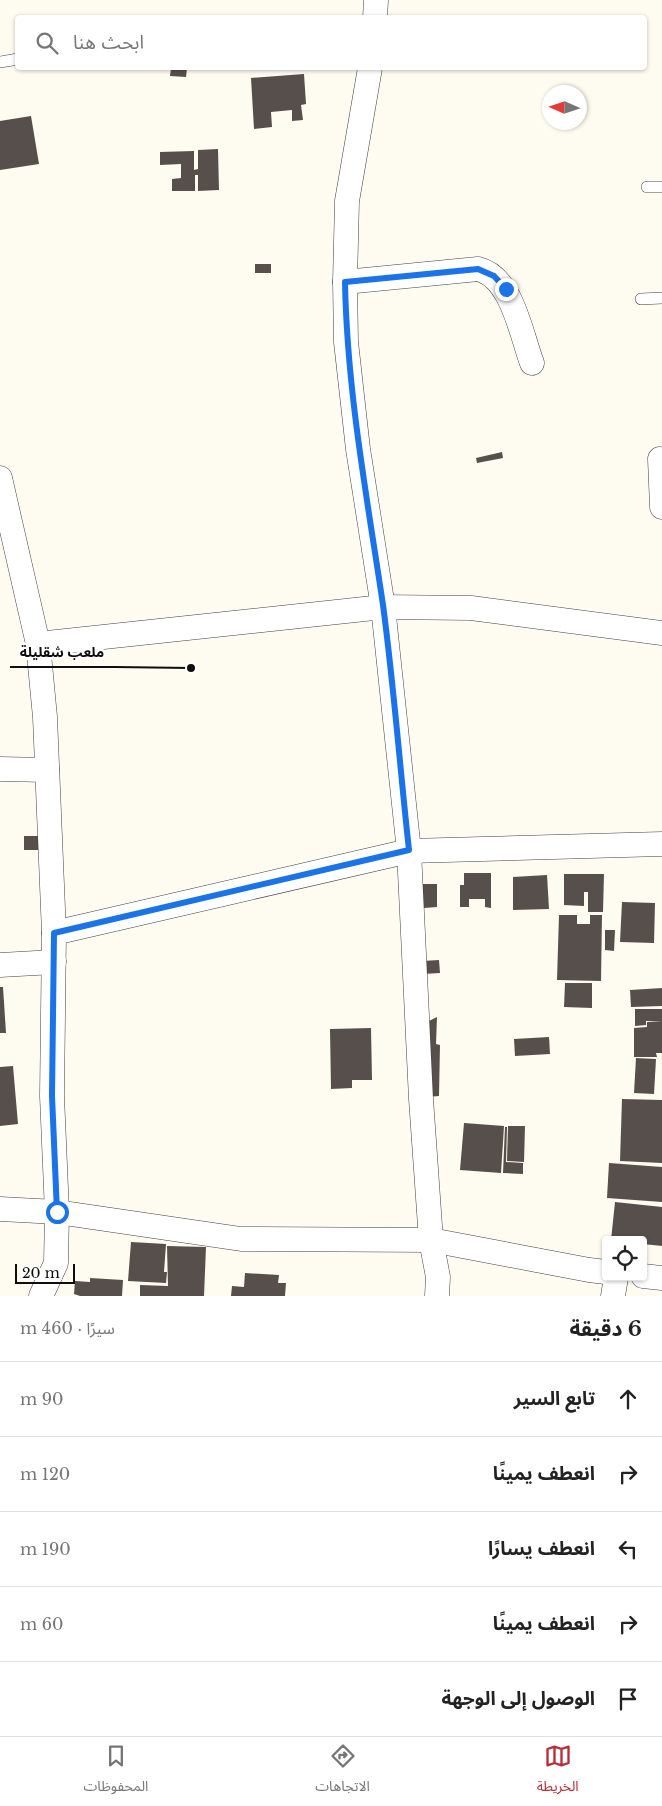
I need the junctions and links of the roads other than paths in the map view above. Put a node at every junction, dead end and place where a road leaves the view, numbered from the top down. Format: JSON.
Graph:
{"nodes":[{"id":1,"x":376,"y":0,"type":"edge"},
{"id":2,"x":375,"y":15,"type":"edge"},
{"id":3,"x":15,"y":60,"type":"edge"},
{"id":4,"x":0,"y":62,"type":"edge"},
{"id":5,"x":370,"y":70,"type":"edge"},
{"id":6,"x":647,"y":187,"type":"dead end"},
{"id":7,"x":662,"y":187,"type":"edge"},
{"id":8,"x":345,"y":282,"type":"junction"},
{"id":9,"x":662,"y":298,"type":"edge"},
{"id":10,"x":642,"y":299,"type":"dead end"},
{"id":11,"x":532,"y":363,"type":"dead end"},
{"id":12,"x":660,"y":459,"type":"dead end"},
{"id":13,"x":0,"y":478,"type":"edge"},
{"id":14,"x":662,"y":507,"type":"edge"},
{"id":15,"x":8,"y":552,"type":"edge"},
{"id":16,"x":383,"y":607,"type":"junction"},
{"id":17,"x":662,"y":633,"type":"edge"},
{"id":18,"x":38,"y":644,"type":"junction"},
{"id":19,"x":0,"y":769,"type":"edge"},
{"id":20,"x":47,"y":770,"type":"junction"},
{"id":21,"x":662,"y":844,"type":"edge"},
{"id":22,"x":409,"y":850,"type":"junction"},
{"id":23,"x":54,"y":933,"type":"junction"},
{"id":24,"x":54,"y":962,"type":"junction"},
{"id":25,"x":0,"y":965,"type":"edge"},
{"id":26,"x":0,"y":1209,"type":"edge"},
{"id":27,"x":57,"y":1212,"type":"junction"},
{"id":28,"x":431,"y":1240,"type":"junction"},
{"id":29,"x":602,"y":1272,"type":"edge"},
{"id":30,"x":647,"y":1276,"type":"edge"},
{"id":31,"x":662,"y":1278,"type":"edge"},
{"id":32,"x":615,"y":1281,"type":"edge"},
{"id":33,"x":41,"y":1296,"type":"edge"},
{"id":34,"x":437,"y":1296,"type":"edge"},
{"id":35,"x":613,"y":1296,"type":"edge"}],
"edges":[{"from":1,"to":2,"type":"street"},
{"from":3,"to":4,"type":"lane"},
{"from":5,"to":8,"type":"street"},
{"from":6,"to":7,"type":"lane"},
{"from":8,"to":11,"type":"street"},
{"from":8,"to":16,"type":"street"},
{"from":9,"to":10,"type":"lane"},
{"from":12,"to":14,"type":"street"},
{"from":13,"to":15,"type":"street"},
{"from":15,"to":18,"type":"street"},
{"from":16,"to":17,"type":"street"},
{"from":16,"to":18,"type":"street"},
{"from":16,"to":22,"type":"street"},
{"from":18,"to":20,"type":"street"},
{"from":19,"to":20,"type":"street"},
{"from":20,"to":23,"type":"street"},
{"from":21,"to":22,"type":"street"},
{"from":22,"to":23,"type":"street"},
{"from":22,"to":28,"type":"street"},
{"from":23,"to":24,"type":"street"},
{"from":24,"to":25,"type":"street"},
{"from":24,"to":27,"type":"street"},
{"from":26,"to":27,"type":"street"},
{"from":27,"to":28,"type":"street"},
{"from":27,"to":33,"type":"street"},
{"from":28,"to":29,"type":"street"},
{"from":28,"to":34,"type":"street"},
{"from":30,"to":31,"type":"street"},
{"from":32,"to":35,"type":"street"}]}
